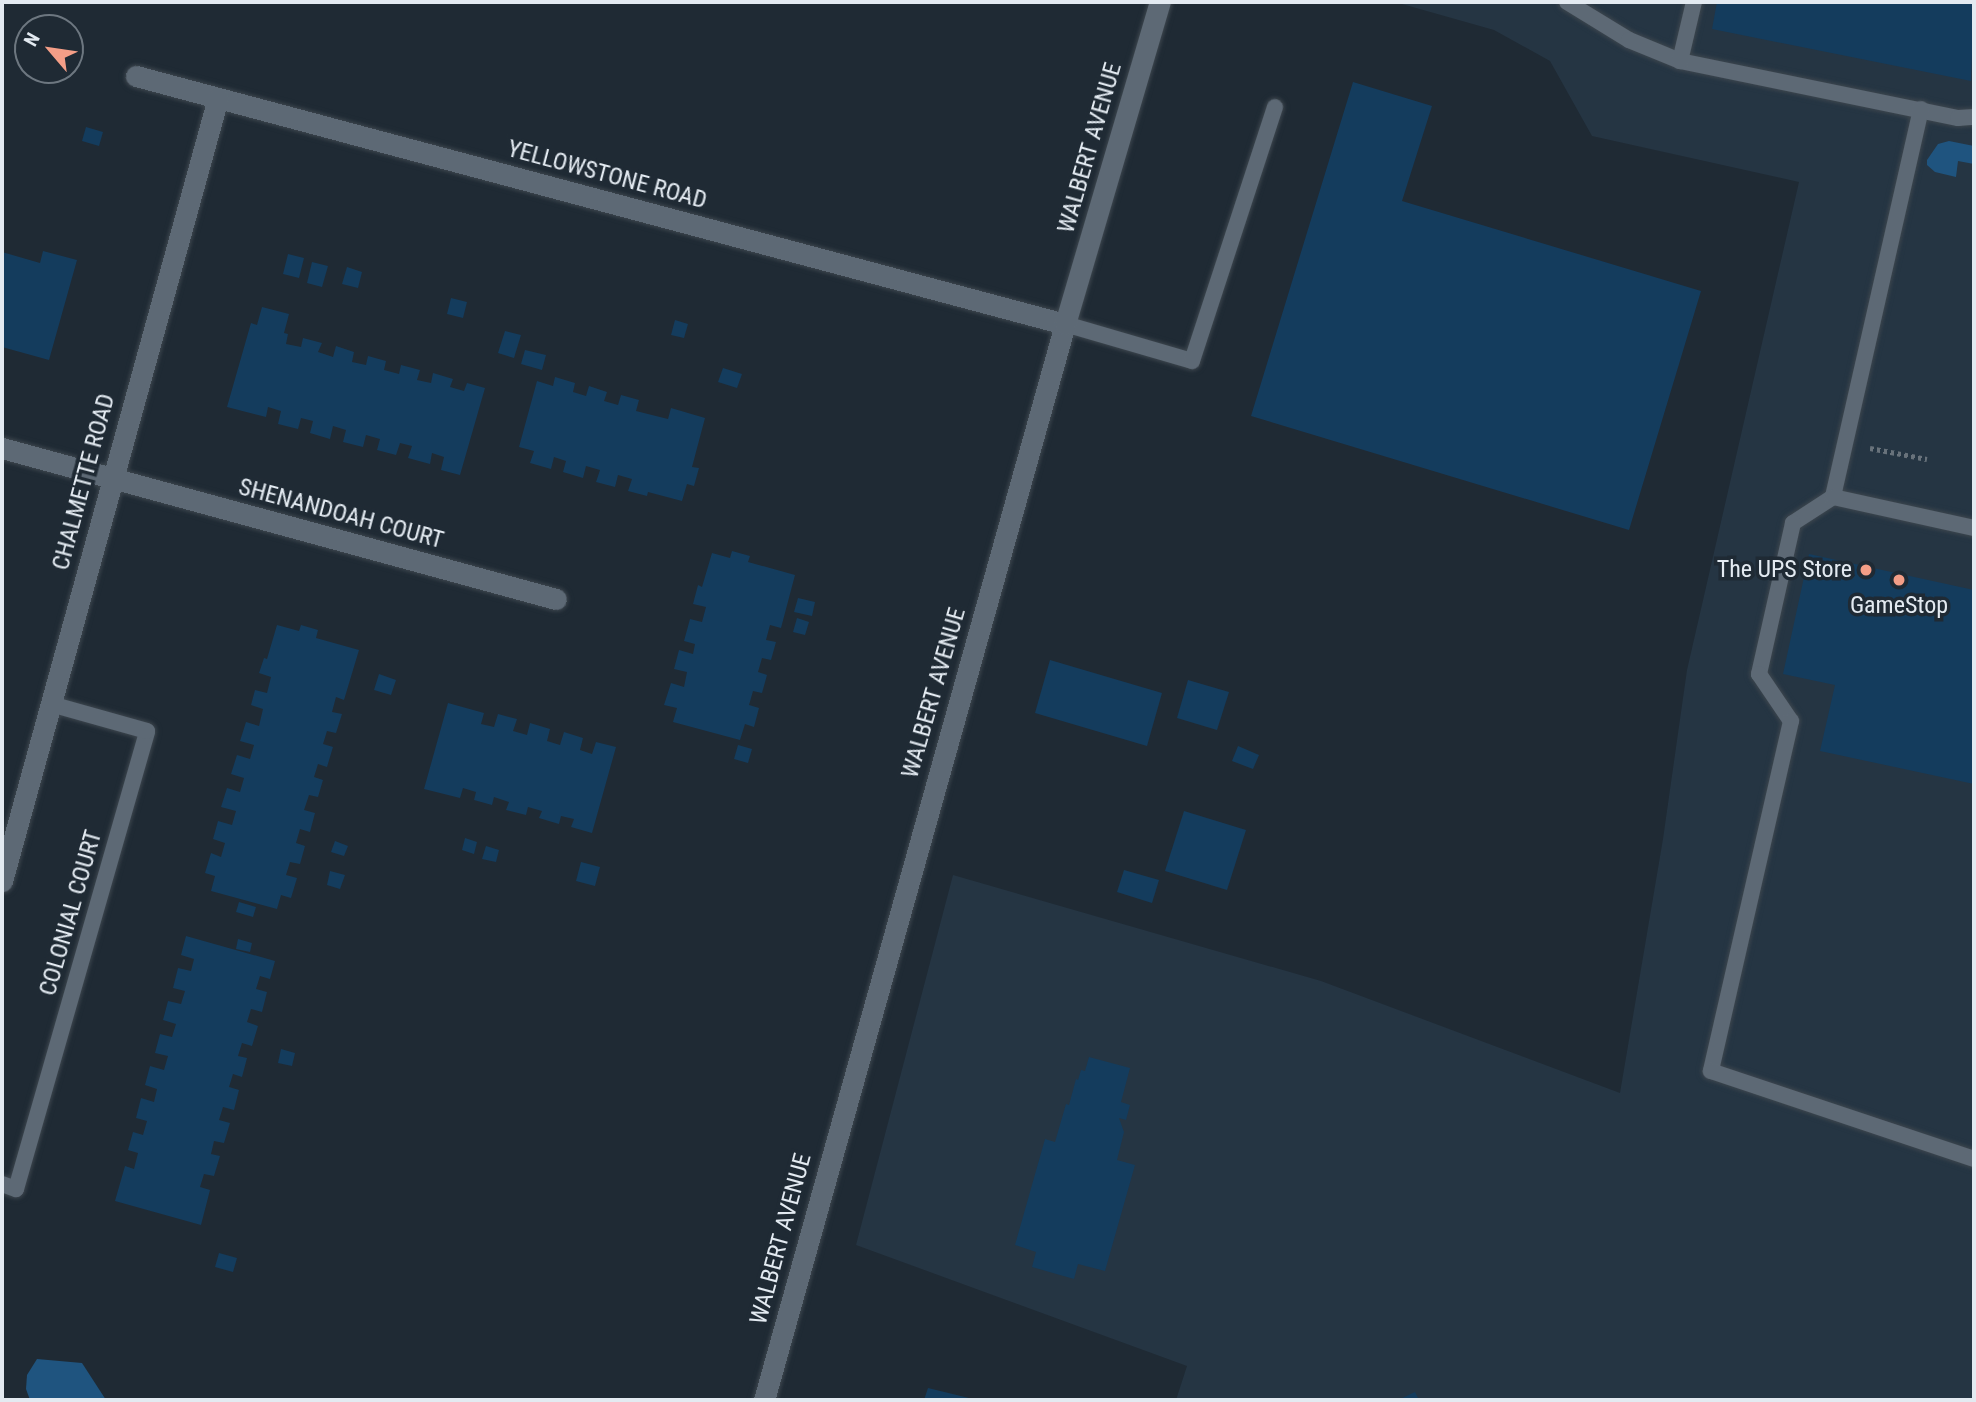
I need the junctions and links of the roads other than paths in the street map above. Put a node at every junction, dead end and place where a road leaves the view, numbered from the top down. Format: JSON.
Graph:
{"nodes":[{"id":1,"x":1160,"y":2,"type":"edge"},
{"id":2,"x":1567,"y":2,"type":"edge"},
{"id":3,"x":1694,"y":2,"type":"edge"},
{"id":4,"x":1680,"y":61,"type":"junction"},
{"id":5,"x":136,"y":76,"type":"dead end"},
{"id":6,"x":218,"y":98,"type":"junction"},
{"id":7,"x":1275,"y":107,"type":"dead end"},
{"id":8,"x":1921,"y":109,"type":"junction"},
{"id":9,"x":1974,"y":117,"type":"edge"},
{"id":10,"x":1065,"y":324,"type":"junction"},
{"id":11,"x":2,"y":448,"type":"edge"},
{"id":12,"x":112,"y":479,"type":"junction"},
{"id":13,"x":1833,"y":497,"type":"junction"},
{"id":14,"x":1974,"y":528,"type":"edge"},
{"id":15,"x":556,"y":599,"type":"dead end"},
{"id":16,"x":51,"y":704,"type":"junction"},
{"id":17,"x":2,"y":881,"type":"edge"},
{"id":18,"x":1974,"y":1159,"type":"edge"},
{"id":19,"x":2,"y":1184,"type":"edge"},
{"id":20,"x":764,"y":1400,"type":"edge"}],
"edges":[{"from":1,"to":10,"type":"street","name":"WALBERT AVENUE"},
{"from":2,"to":4,"type":"lane"},
{"from":3,"to":4,"type":"lane"},
{"from":4,"to":8,"type":"lane"},
{"from":5,"to":6,"type":"street","name":"YELLOWSTONE ROAD"},
{"from":6,"to":10,"type":"street","name":"YELLOWSTONE ROAD"},
{"from":6,"to":12,"type":"street","name":"CHALMETTE ROAD"},
{"from":7,"to":10,"type":"lane"},
{"from":8,"to":9,"type":"lane"},
{"from":8,"to":13,"type":"lane"},
{"from":10,"to":20,"type":"street","name":"WALBERT AVENUE"},
{"from":11,"to":12,"type":"street","name":"SHENANDOAH COURT"},
{"from":12,"to":15,"type":"street","name":"SHENANDOAH COURT"},
{"from":12,"to":16,"type":"street","name":"CHALMETTE ROAD"},
{"from":13,"to":14,"type":"lane"},
{"from":13,"to":18,"type":"lane"},
{"from":16,"to":17,"type":"street","name":"CHALMETTE ROAD"},
{"from":16,"to":19,"type":"lane","name":"COLONIAL COURT"}]}
